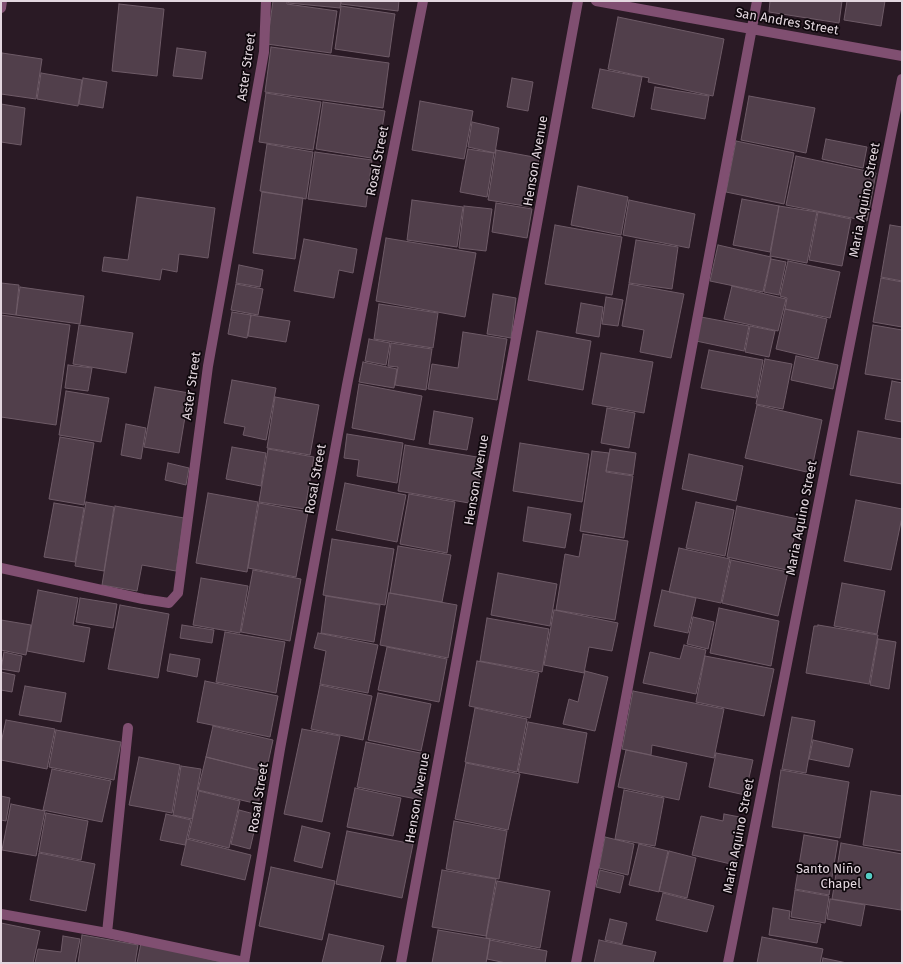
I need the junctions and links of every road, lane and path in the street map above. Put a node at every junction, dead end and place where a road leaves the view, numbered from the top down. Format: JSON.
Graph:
{"nodes":[{"id":1,"x":2,"y":1,"type":"edge"},
{"id":2,"x":266,"y":1,"type":"edge"},
{"id":3,"x":424,"y":1,"type":"edge"},
{"id":4,"x":578,"y":1,"type":"edge"},
{"id":5,"x":596,"y":1,"type":"edge"},
{"id":6,"x":757,"y":1,"type":"edge"},
{"id":7,"x":1,"y":8,"type":"edge"},
{"id":8,"x":752,"y":30,"type":"junction"},
{"id":9,"x":902,"y":56,"type":"edge"},
{"id":10,"x":902,"y":79,"type":"edge"},
{"id":11,"x":1,"y":568,"type":"edge"},
{"id":12,"x":128,"y":728,"type":"dead end"},
{"id":13,"x":1,"y":914,"type":"edge"},
{"id":14,"x":107,"y":932,"type":"junction"},
{"id":15,"x":244,"y":962,"type":"edge"},
{"id":16,"x":401,"y":963,"type":"edge"},
{"id":17,"x":576,"y":963,"type":"edge"},
{"id":18,"x":728,"y":963,"type":"edge"}],
"edges":[{"from":1,"to":7,"type":"street"},
{"from":2,"to":11,"type":"street","name":"Aster Street"},
{"from":3,"to":15,"type":"street","name":"Rosal Street"},
{"from":4,"to":16,"type":"street","name":"Henson Avenue"},
{"from":5,"to":8,"type":"street","name":"San Andres Street"},
{"from":6,"to":8,"type":"street"},
{"from":8,"to":9,"type":"street","name":"San Andres Street"},
{"from":8,"to":17,"type":"street"},
{"from":10,"to":18,"type":"street","name":"Maria Aquino Street"},
{"from":12,"to":14,"type":"street"},
{"from":13,"to":14,"type":"street"},
{"from":14,"to":15,"type":"street"}]}
